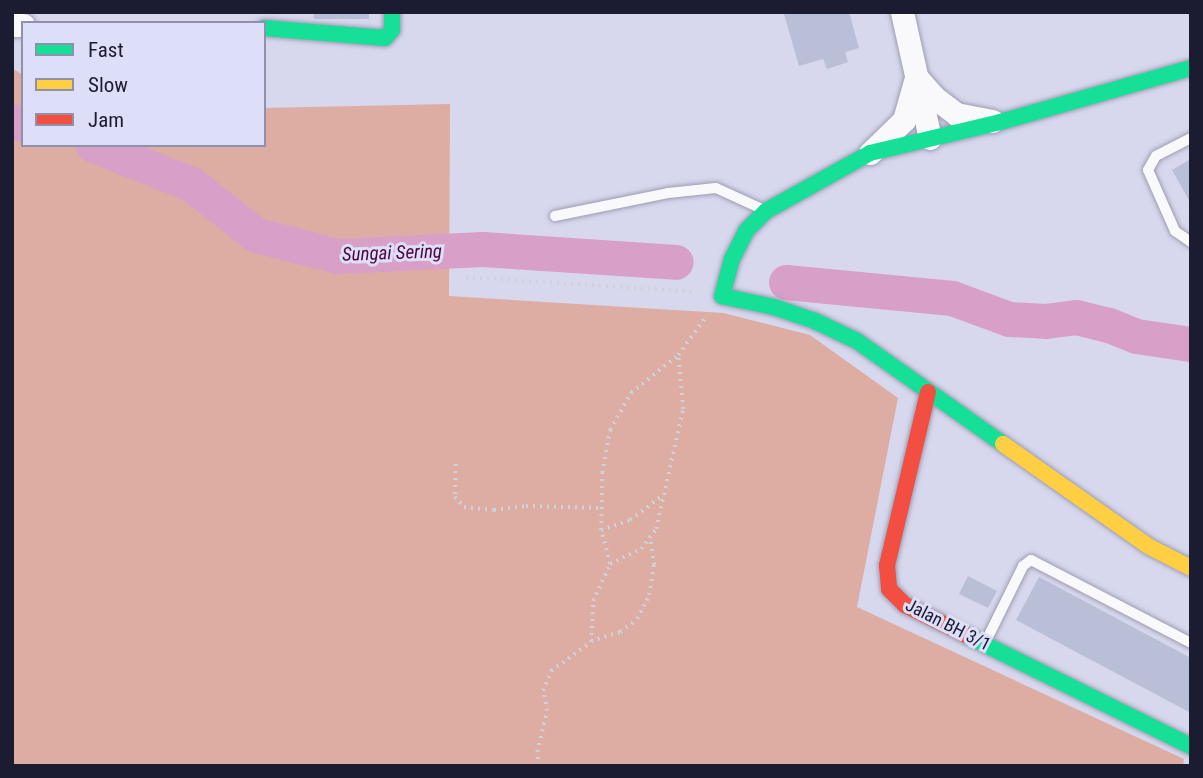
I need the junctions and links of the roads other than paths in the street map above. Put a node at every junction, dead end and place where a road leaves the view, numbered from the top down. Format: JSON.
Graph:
{"nodes":[{"id":1,"x":392,"y":12,"type":"edge"},
{"id":2,"x":902,"y":12,"type":"edge"},
{"id":3,"x":297,"y":22,"type":"edge"},
{"id":4,"x":266,"y":28,"type":"edge"},
{"id":5,"x":1191,"y":68,"type":"edge"},
{"id":6,"x":916,"y":77,"type":"junction"},
{"id":7,"x":999,"y":122,"type":"junction"},
{"id":8,"x":930,"y":138,"type":"junction"},
{"id":9,"x":1191,"y":138,"type":"edge"},
{"id":10,"x":870,"y":153,"type":"junction"},
{"id":11,"x":766,"y":211,"type":"junction"},
{"id":12,"x":555,"y":216,"type":"dead end"},
{"id":13,"x":1191,"y":242,"type":"edge"},
{"id":14,"x":928,"y":392,"type":"junction"},
{"id":15,"x":1191,"y":568,"type":"edge"},
{"id":16,"x":1191,"y":643,"type":"edge"},
{"id":17,"x":985,"y":644,"type":"junction"},
{"id":18,"x":1191,"y":746,"type":"edge"}],
"edges":[{"from":1,"to":3,"type":"street"},
{"from":2,"to":6,"type":"street"},
{"from":3,"to":4,"type":"street"},
{"from":5,"to":7,"type":"street"},
{"from":6,"to":7,"type":"street"},
{"from":6,"to":8,"type":"street"},
{"from":6,"to":10,"type":"street"},
{"from":7,"to":8,"type":"street"},
{"from":8,"to":10,"type":"street"},
{"from":9,"to":13,"type":"lane"},
{"from":10,"to":11,"type":"street"},
{"from":11,"to":12,"type":"lane"},
{"from":11,"to":14,"type":"street"},
{"from":14,"to":15,"type":"street"},
{"from":14,"to":17,"type":"street","name":"Jalan BH 3/1"},
{"from":16,"to":17,"type":"lane"},
{"from":17,"to":18,"type":"street","name":"Jalan BH 3/1"}]}
